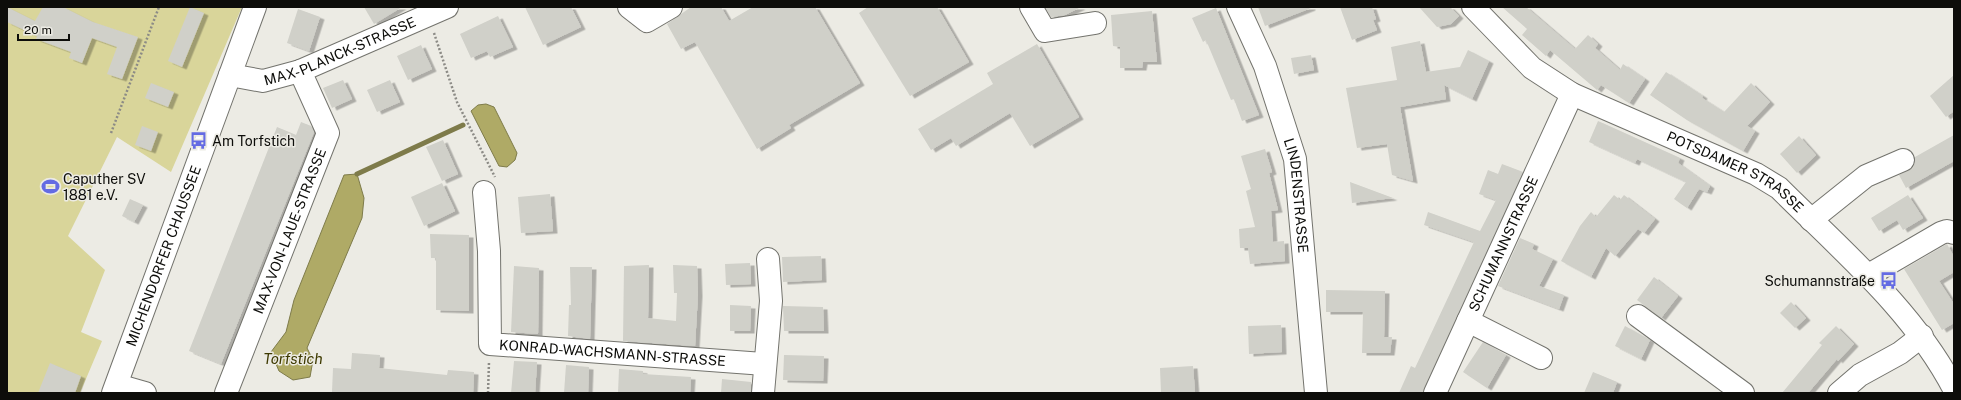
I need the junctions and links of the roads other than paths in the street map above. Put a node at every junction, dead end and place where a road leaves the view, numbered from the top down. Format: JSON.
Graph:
{"nodes":[{"id":1,"x":255,"y":7,"type":"edge"},
{"id":2,"x":629,"y":7,"type":"edge"},
{"id":3,"x":672,"y":7,"type":"edge"},
{"id":4,"x":1031,"y":7,"type":"edge"},
{"id":5,"x":1238,"y":7,"type":"edge"},
{"id":6,"x":1473,"y":7,"type":"edge"},
{"id":7,"x":438,"y":11,"type":"edge"},
{"id":8,"x":1095,"y":23,"type":"dead end"},
{"id":9,"x":300,"y":71,"type":"junction"},
{"id":10,"x":230,"y":75,"type":"junction"},
{"id":11,"x":1572,"y":94,"type":"junction"},
{"id":12,"x":1903,"y":160,"type":"dead end"},
{"id":13,"x":484,"y":192,"type":"road end"},
{"id":14,"x":1811,"y":220,"type":"junction"},
{"id":15,"x":1954,"y":234,"type":"edge"},
{"id":16,"x":768,"y":258,"type":"dead end"},
{"id":17,"x":1867,"y":276,"type":"junction"},
{"id":18,"x":1638,"y":316,"type":"dead end"},
{"id":19,"x":1468,"y":321,"type":"junction"},
{"id":20,"x":1922,"y":336,"type":"junction"},
{"id":21,"x":1541,"y":358,"type":"dead end"},
{"id":22,"x":765,"y":364,"type":"junction"},
{"id":23,"x":115,"y":389,"type":"edge"},
{"id":24,"x":1954,"y":389,"type":"edge"},
{"id":25,"x":145,"y":393,"type":"edge"},
{"id":26,"x":226,"y":393,"type":"edge"},
{"id":27,"x":763,"y":393,"type":"edge"},
{"id":28,"x":1316,"y":393,"type":"edge"},
{"id":29,"x":1435,"y":393,"type":"edge"},
{"id":30,"x":1743,"y":393,"type":"edge"},
{"id":31,"x":1839,"y":393,"type":"edge"}],
"edges":[{"from":1,"to":10,"type":"street","name":"MICHENDORFER CHAUSSEE"},
{"from":2,"to":3,"type":"street"},
{"from":4,"to":8,"type":"street"},
{"from":5,"to":28,"type":"street","name":"LINDENSTRASSE"},
{"from":6,"to":11,"type":"street","name":"POTSDAMER STRASSE"},
{"from":7,"to":9,"type":"street","name":"MAX-PLANCK-STRASSE"},
{"from":9,"to":10,"type":"street","name":"MAX-PLANCK-STRASSE"},
{"from":9,"to":26,"type":"street","name":"MAX-VON-LAUE-STRASSE"},
{"from":10,"to":23,"type":"street","name":"MICHENDORFER CHAUSSEE"},
{"from":11,"to":14,"type":"street","name":"POTSDAMER STRASSE"},
{"from":11,"to":19,"type":"street","name":"SCHUMANNSTRASSE"},
{"from":12,"to":14,"type":"street"},
{"from":13,"to":22,"type":"street","name":"KONRAD-WACHSMANN-STRASSE"},
{"from":14,"to":17,"type":"street","name":"POTSDAMER STRASSE"},
{"from":15,"to":17,"type":"street"},
{"from":16,"to":22,"type":"street"},
{"from":17,"to":20,"type":"street","name":"POTSDAMER STRASSE"},
{"from":18,"to":30,"type":"street"},
{"from":19,"to":21,"type":"street"},
{"from":19,"to":29,"type":"street","name":"SCHUMANNSTRASSE"},
{"from":20,"to":24,"type":"street","name":"POTSDAMER STRASSE"},
{"from":20,"to":31,"type":"street"},
{"from":22,"to":27,"type":"street"},
{"from":23,"to":25,"type":"street"}]}
